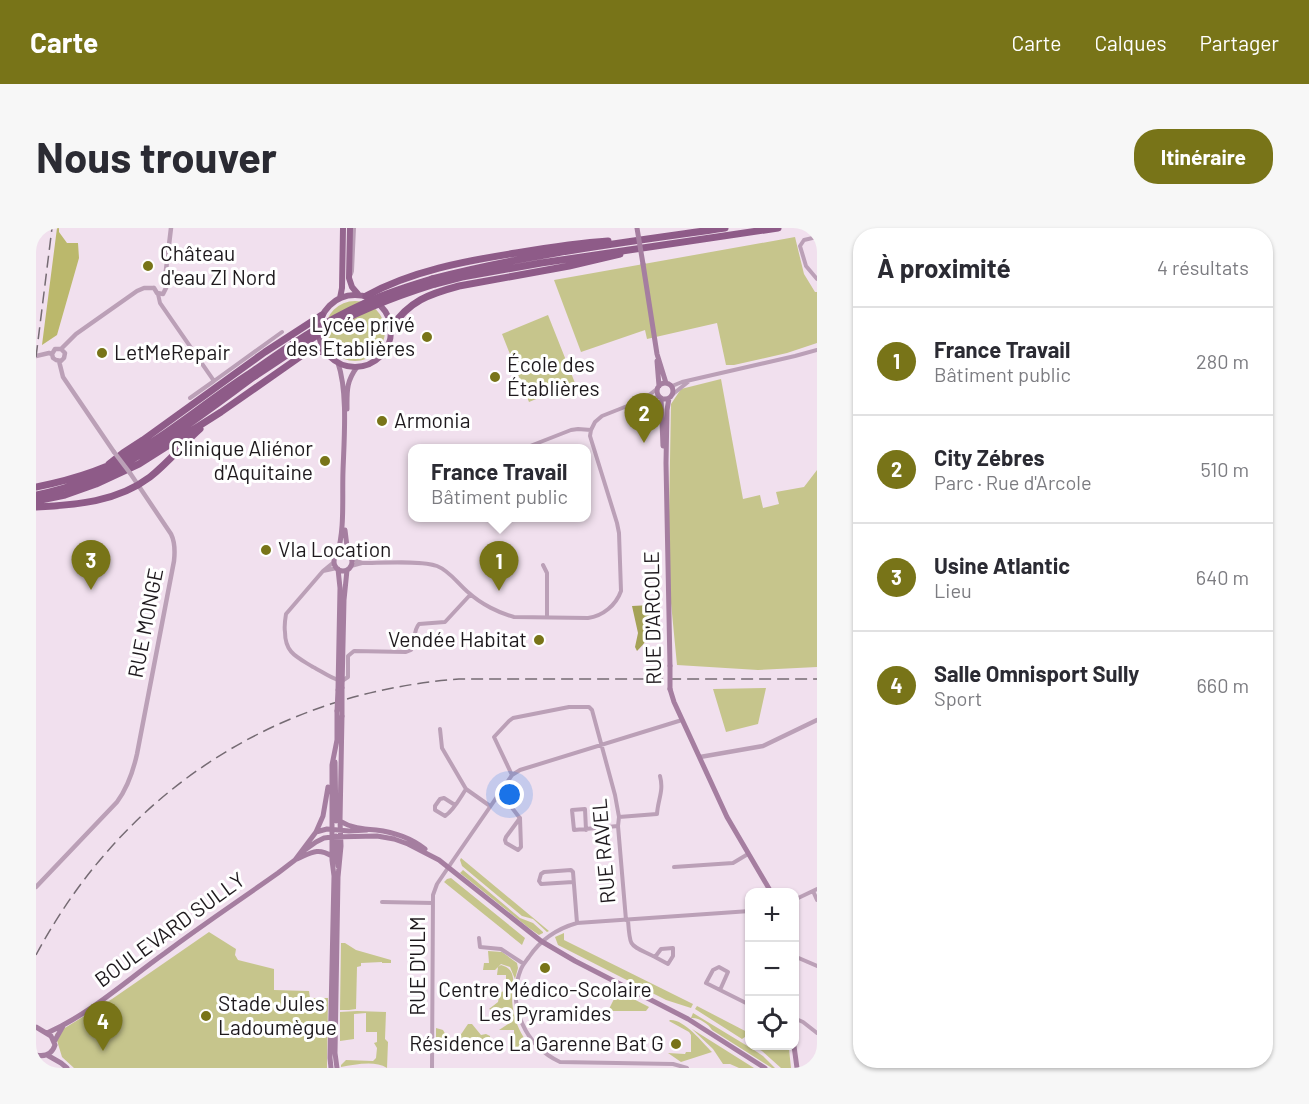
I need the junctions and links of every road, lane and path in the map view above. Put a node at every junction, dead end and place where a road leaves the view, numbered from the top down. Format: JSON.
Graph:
{"nodes":[{"id":1,"x":171,"y":228,"type":"edge"},
{"id":2,"x":343,"y":228,"type":"edge"},
{"id":3,"x":352,"y":228,"type":"edge"},
{"id":4,"x":637,"y":228,"type":"edge"},
{"id":5,"x":725,"y":228,"type":"edge"},
{"id":6,"x":778,"y":228,"type":"edge"},
{"id":7,"x":817,"y":237,"type":"edge"},
{"id":8,"x":628,"y":242,"type":"junction"},
{"id":9,"x":628,"y":250,"type":"junction"},
{"id":10,"x":817,"y":279,"type":"edge"},
{"id":11,"x":434,"y":282,"type":"junction"},
{"id":12,"x":163,"y":283,"type":"junction"},
{"id":13,"x":154,"y":288,"type":"junction"},
{"id":14,"x":164,"y":293,"type":"junction"},
{"id":15,"x":158,"y":294,"type":"junction"},
{"id":16,"x":362,"y":295,"type":"junction"},
{"id":17,"x":340,"y":298,"type":"junction"},
{"id":18,"x":164,"y":306,"type":"junction"},
{"id":19,"x":322,"y":315,"type":"junction"},
{"id":20,"x":391,"y":328,"type":"junction"},
{"id":21,"x":282,"y":332,"type":"dead end"},
{"id":22,"x":61,"y":349,"type":"junction"},
{"id":23,"x":817,"y":350,"type":"edge"},
{"id":24,"x":326,"y":352,"type":"junction"},
{"id":25,"x":52,"y":354,"type":"junction"},
{"id":26,"x":657,"y":354,"type":"junction"},
{"id":27,"x":36,"y":356,"type":"edge"},
{"id":28,"x":59,"y":361,"type":"junction"},
{"id":29,"x":338,"y":363,"type":"junction"},
{"id":30,"x":357,"y":367,"type":"junction"},
{"id":31,"x":253,"y":374,"type":"junction"},
{"id":32,"x":214,"y":381,"type":"junction"},
{"id":33,"x":689,"y":382,"type":"junction"},
{"id":34,"x":669,"y":385,"type":"junction"},
{"id":35,"x":659,"y":387,"type":"junction"},
{"id":36,"x":671,"y":396,"type":"junction"},
{"id":37,"x":190,"y":398,"type":"dead end"},
{"id":38,"x":661,"y":398,"type":"junction"},
{"id":39,"x":645,"y":399,"type":"junction"},
{"id":40,"x":221,"y":412,"type":"junction"},
{"id":41,"x":591,"y":430,"type":"junction"},
{"id":42,"x":535,"y":444,"type":"edge"},
{"id":43,"x":666,"y":463,"type":"junction"},
{"id":44,"x":109,"y":464,"type":"junction"},
{"id":45,"x":138,"y":485,"type":"junction"},
{"id":46,"x":36,"y":487,"type":"edge"},
{"id":47,"x":36,"y":495,"type":"edge"},
{"id":48,"x":36,"y":501,"type":"edge"},
{"id":49,"x":36,"y":507,"type":"edge"},
{"id":50,"x":337,"y":555,"type":"junction"},
{"id":51,"x":349,"y":557,"type":"junction"},
{"id":52,"x":362,"y":563,"type":"junction"},
{"id":53,"x":543,"y":565,"type":"dead end"},
{"id":54,"x":336,"y":567,"type":"junction"},
{"id":55,"x":349,"y":568,"type":"junction"},
{"id":56,"x":470,"y":595,"type":"junction"},
{"id":57,"x":547,"y":617,"type":"junction"},
{"id":58,"x":340,"y":680,"type":"junction"},
{"id":59,"x":339,"y":714,"type":"junction"},
{"id":60,"x":682,"y":720,"type":"junction"},
{"id":61,"x":817,"y":720,"type":"edge"},
{"id":62,"x":440,"y":729,"type":"dead end"},
{"id":63,"x":602,"y":745,"type":"junction"},
{"id":64,"x":335,"y":751,"type":"junction"},
{"id":65,"x":700,"y":757,"type":"junction"},
{"id":66,"x":332,"y":765,"type":"junction"},
{"id":67,"x":512,"y":775,"type":"junction"},
{"id":68,"x":660,"y":776,"type":"dead end"},
{"id":69,"x":466,"y":789,"type":"junction"},
{"id":70,"x":500,"y":792,"type":"junction"},
{"id":71,"x":455,"y":805,"type":"junction"},
{"id":72,"x":490,"y":806,"type":"junction"},
{"id":73,"x":619,"y":817,"type":"junction"},
{"id":74,"x":520,"y":819,"type":"junction"},
{"id":75,"x":340,"y":820,"type":"junction"},
{"id":76,"x":618,"y":826,"type":"junction"},
{"id":77,"x":367,"y":830,"type":"junction"},
{"id":78,"x":586,"y":830,"type":"junction"},
{"id":79,"x":316,"y":832,"type":"junction"},
{"id":80,"x":336,"y":834,"type":"junction"},
{"id":81,"x":302,"y":852,"type":"junction"},
{"id":82,"x":430,"y":854,"type":"junction"},
{"id":83,"x":748,"y":854,"type":"junction"},
{"id":84,"x":332,"y":856,"type":"junction"},
{"id":85,"x":295,"y":860,"type":"junction"},
{"id":86,"x":674,"y":867,"type":"dead end"},
{"id":87,"x":448,"y":868,"type":"junction"},
{"id":88,"x":573,"y":882,"type":"junction"},
{"id":89,"x":36,"y":887,"type":"edge"},
{"id":90,"x":769,"y":888,"type":"edge"},
{"id":91,"x":815,"y":890,"type":"edge"},
{"id":92,"x":799,"y":898,"type":"edge"},
{"id":93,"x":817,"y":900,"type":"edge"},
{"id":94,"x":382,"y":902,"type":"dead end"},
{"id":95,"x":433,"y":903,"type":"junction"},
{"id":96,"x":745,"y":911,"type":"edge"},
{"id":97,"x":627,"y":920,"type":"junction"},
{"id":98,"x":577,"y":923,"type":"junction"},
{"id":99,"x":479,"y":938,"type":"dead end"},
{"id":100,"x":542,"y":941,"type":"junction"},
{"id":101,"x":655,"y":957,"type":"junction"},
{"id":102,"x":799,"y":958,"type":"edge"},
{"id":103,"x":524,"y":964,"type":"junction"},
{"id":104,"x":817,"y":966,"type":"edge"},
{"id":105,"x":720,"y":990,"type":"junction"},
{"id":106,"x":745,"y":1002,"type":"edge"},
{"id":107,"x":799,"y":1020,"type":"edge"},
{"id":108,"x":63,"y":1026,"type":"junction"},
{"id":109,"x":36,"y":1027,"type":"edge"},
{"id":110,"x":47,"y":1033,"type":"junction"},
{"id":111,"x":817,"y":1033,"type":"edge"},
{"id":112,"x":54,"y":1045,"type":"junction"},
{"id":113,"x":794,"y":1050,"type":"edge"},
{"id":114,"x":36,"y":1055,"type":"edge"},
{"id":115,"x":47,"y":1055,"type":"junction"},
{"id":116,"x":62,"y":1063,"type":"junction"},
{"id":117,"x":560,"y":1065,"type":"edge"},
{"id":118,"x":796,"y":1067,"type":"edge"},
{"id":119,"x":67,"y":1068,"type":"edge"},
{"id":120,"x":331,"y":1068,"type":"edge"},
{"id":121,"x":337,"y":1068,"type":"edge"},
{"id":122,"x":432,"y":1068,"type":"edge"},
{"id":123,"x":687,"y":1068,"type":"edge"},
{"id":124,"x":765,"y":1068,"type":"edge"}],
"edges":[{"from":1,"to":12,"type":"street"},
{"from":2,"to":17,"type":"main road"},
{"from":3,"to":16,"type":"main road"},
{"from":4,"to":26,"type":"main road","bridge":true},
{"from":5,"to":8,"type":"highway"},
{"from":6,"to":9,"type":"highway"},
{"from":7,"to":10,"type":"street"},
{"from":8,"to":11,"type":"highway"},
{"from":8,"to":16,"type":"highway"},
{"from":9,"to":11,"type":"highway"},
{"from":9,"to":20,"type":"highway"},
{"from":11,"to":31,"type":"highway","bridge":true},
{"from":12,"to":13,"type":"street"},
{"from":12,"to":14,"type":"street"},
{"from":13,"to":15,"type":"street"},
{"from":13,"to":22,"type":"street"},
{"from":14,"to":15,"type":"street"},
{"from":14,"to":18,"type":"street"},
{"from":15,"to":18,"type":"street"},
{"from":16,"to":17,"type":"main road"},
{"from":16,"to":20,"type":"main road"},
{"from":17,"to":19,"type":"main road"},
{"from":18,"to":32,"type":"street"},
{"from":19,"to":24,"type":"main road"},
{"from":19,"to":44,"type":"highway"},
{"from":20,"to":30,"type":"main road"},
{"from":21,"to":32,"type":"street"},
{"from":22,"to":25,"type":"street"},
{"from":22,"to":28,"type":"street"},
{"from":23,"to":33,"type":"street"},
{"from":24,"to":29,"type":"main road"},
{"from":24,"to":40,"type":"highway"},
{"from":25,"to":27,"type":"street"},
{"from":25,"to":28,"type":"street"},
{"from":26,"to":34,"type":"main road"},
{"from":26,"to":35,"type":"main road"},
{"from":28,"to":45,"type":"street","name":"RUE MONGE","bridge":true},
{"from":29,"to":30,"type":"main road"},
{"from":29,"to":50,"type":"main road"},
{"from":30,"to":51,"type":"main road"},
{"from":31,"to":44,"type":"highway"},
{"from":31,"to":47,"type":"highway"},
{"from":32,"to":37,"type":"street"},
{"from":33,"to":34,"type":"street"},
{"from":33,"to":36,"type":"street"},
{"from":34,"to":35,"type":"main road"},
{"from":34,"to":36,"type":"main road","name":"RUE D'ARCOLE"},
{"from":35,"to":38,"type":"main road","name":"RUE D'ARCOLE"},
{"from":35,"to":39,"type":"street"},
{"from":36,"to":38,"type":"main road"},
{"from":36,"to":43,"type":"main road","name":"RUE D'ARCOLE"},
{"from":38,"to":39,"type":"street"},
{"from":38,"to":43,"type":"main road","name":"RUE D'ARCOLE"},
{"from":39,"to":41,"type":"street"},
{"from":40,"to":45,"type":"highway"},
{"from":40,"to":48,"type":"highway"},
{"from":41,"to":42,"type":"street"},
{"from":41,"to":57,"type":"street"},
{"from":43,"to":60,"type":"main road","name":"RUE D'ARCOLE","bridge":true},
{"from":44,"to":46,"type":"highway"},
{"from":45,"to":49,"type":"highway"},
{"from":45,"to":89,"type":"street","name":"RUE MONGE"},
{"from":50,"to":51,"type":"main road"},
{"from":50,"to":54,"type":"main road"},
{"from":51,"to":52,"type":"street"},
{"from":51,"to":55,"type":"main road"},
{"from":52,"to":55,"type":"street"},
{"from":52,"to":56,"type":"street"},
{"from":53,"to":57,"type":"street"},
{"from":54,"to":55,"type":"main road"},
{"from":54,"to":58,"type":"main road"},
{"from":54,"to":58,"type":"street"},
{"from":55,"to":58,"type":"main road"},
{"from":56,"to":57,"type":"street"},
{"from":56,"to":58,"type":"street"},
{"from":58,"to":59,"type":"main road","bridge":true},
{"from":59,"to":64,"type":"main road"},
{"from":59,"to":75,"type":"main road"},
{"from":60,"to":63,"type":"street"},
{"from":60,"to":65,"type":"main road","name":"RUE D'ARCOLE"},
{"from":61,"to":65,"type":"street"},
{"from":62,"to":69,"type":"street"},
{"from":63,"to":67,"type":"street"},
{"from":63,"to":67,"type":"street","name":"RUE RAVEL"},
{"from":63,"to":73,"type":"street","name":"RUE RAVEL"},
{"from":64,"to":66,"type":"main road"},
{"from":64,"to":80,"type":"main road"},
{"from":65,"to":83,"type":"main road","name":"RUE D'ARCOLE"},
{"from":66,"to":79,"type":"main road","name":"BOULEVARD SULLY"},
{"from":66,"to":80,"type":"main road"},
{"from":67,"to":70,"type":"street","name":"RUE D'ULM"},
{"from":68,"to":73,"type":"street"},
{"from":69,"to":71,"type":"street"},
{"from":69,"to":72,"type":"street"},
{"from":70,"to":72,"type":"street","name":"RUE D'ULM"},
{"from":70,"to":74,"type":"street"},
{"from":71,"to":71,"type":"street"},
{"from":72,"to":87,"type":"street","name":"RUE D'ULM"},
{"from":73,"to":76,"type":"street","name":"RUE RAVEL"},
{"from":74,"to":74,"type":"street"},
{"from":75,"to":77,"type":"main road"},
{"from":75,"to":80,"type":"main road"},
{"from":76,"to":78,"type":"street"},
{"from":76,"to":97,"type":"street","name":"RUE RAVEL"},
{"from":77,"to":80,"type":"main road"},
{"from":77,"to":82,"type":"main road"},
{"from":78,"to":78,"type":"street"},
{"from":79,"to":80,"type":"main road"},
{"from":79,"to":81,"type":"main road","name":"BOULEVARD SULLY"},
{"from":80,"to":81,"type":"main road","name":"BOULEVARD SULLY"},
{"from":80,"to":82,"type":"main road"},
{"from":80,"to":84,"type":"main road"},
{"from":80,"to":121,"type":"main road"},
{"from":81,"to":85,"type":"main road","name":"BOULEVARD SULLY"},
{"from":82,"to":87,"type":"main road"},
{"from":83,"to":86,"type":"street"},
{"from":83,"to":90,"type":"main road","name":"RUE D'ARCOLE"},
{"from":84,"to":85,"type":"main road","name":"BOULEVARD SULLY"},
{"from":84,"to":120,"type":"main road"},
{"from":85,"to":108,"type":"main road","name":"BOULEVARD SULLY"},
{"from":87,"to":95,"type":"street","name":"RUE D'ULM"},
{"from":87,"to":100,"type":"main road"},
{"from":88,"to":88,"type":"street"},
{"from":88,"to":98,"type":"street"},
{"from":91,"to":92,"type":"street"},
{"from":91,"to":93,"type":"street"},
{"from":94,"to":95,"type":"street"},
{"from":95,"to":122,"type":"street","name":"RUE D'ULM"},
{"from":96,"to":97,"type":"street"},
{"from":97,"to":98,"type":"street"},
{"from":97,"to":101,"type":"street","name":"RUE RAVEL"},
{"from":98,"to":100,"type":"street"},
{"from":99,"to":103,"type":"street"},
{"from":100,"to":103,"type":"street"},
{"from":100,"to":124,"type":"main road"},
{"from":101,"to":101,"type":"street"},
{"from":102,"to":104,"type":"street"},
{"from":103,"to":117,"type":"street"},
{"from":105,"to":105,"type":"street"},
{"from":105,"to":106,"type":"street"},
{"from":107,"to":111,"type":"street"},
{"from":108,"to":110,"type":"main road","name":"BOULEVARD SULLY"},
{"from":108,"to":112,"type":"main road","name":"BOULEVARD SULLY"},
{"from":109,"to":110,"type":"main road"},
{"from":110,"to":112,"type":"main road"},
{"from":112,"to":115,"type":"main road","name":"BOULEVARD SULLY"},
{"from":112,"to":116,"type":"main road"},
{"from":113,"to":118,"type":"main road"},
{"from":114,"to":115,"type":"main road"},
{"from":115,"to":116,"type":"main road"},
{"from":116,"to":119,"type":"main road"},
{"from":117,"to":123,"type":"street"}]}
